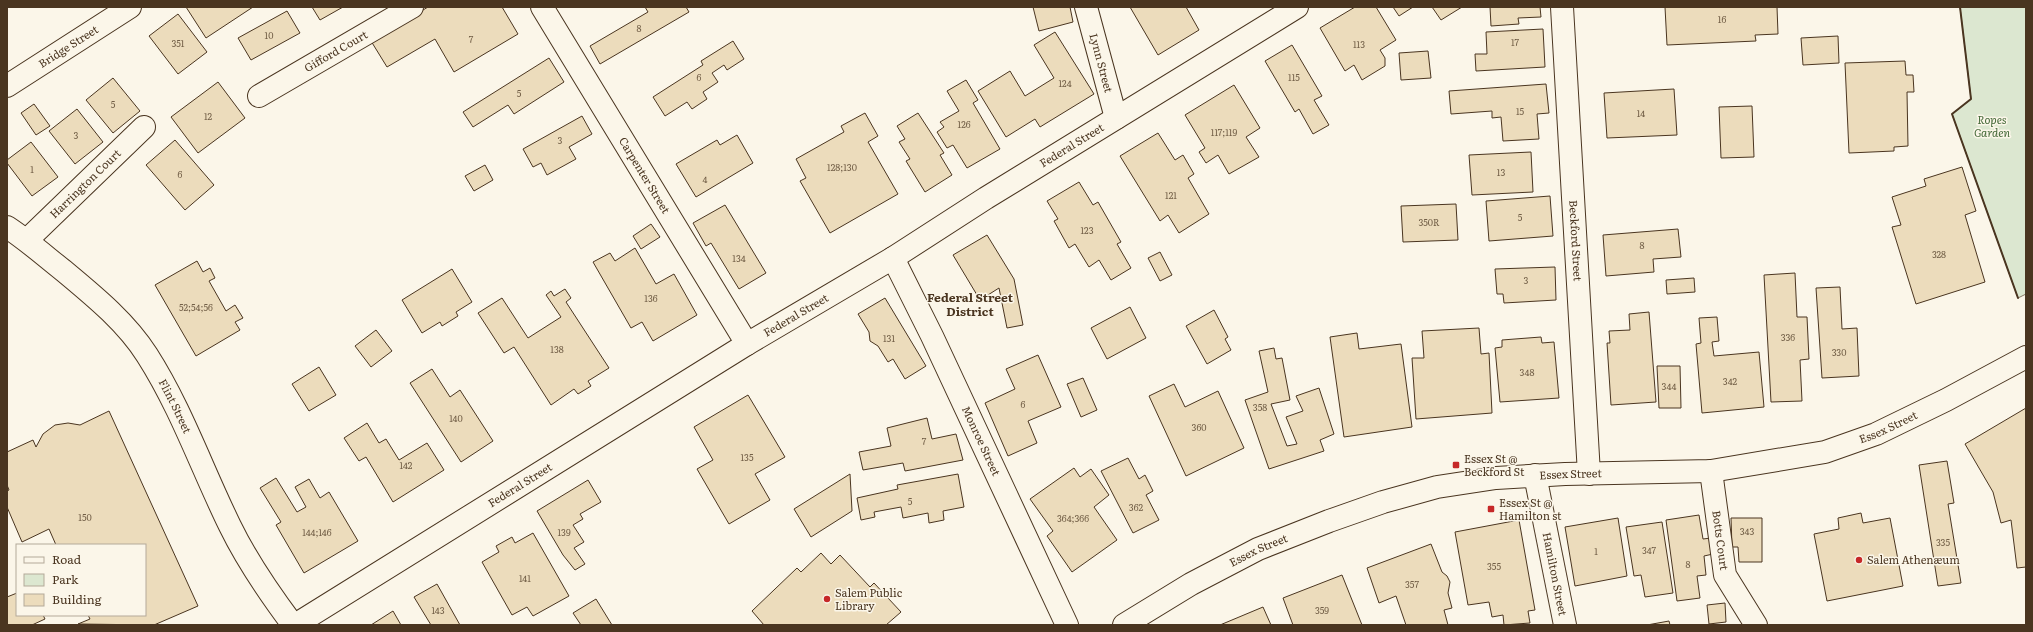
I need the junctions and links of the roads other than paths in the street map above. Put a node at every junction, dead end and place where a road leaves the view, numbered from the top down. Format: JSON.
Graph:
{"nodes":[{"id":1,"x":130,"y":7,"type":"edge"},
{"id":2,"x":412,"y":7,"type":"edge"},
{"id":3,"x":542,"y":7,"type":"edge"},
{"id":4,"x":1086,"y":7,"type":"edge"},
{"id":5,"x":1298,"y":7,"type":"edge"},
{"id":6,"x":1562,"y":7,"type":"edge"},
{"id":7,"x":7,"y":86,"type":"edge"},
{"id":8,"x":259,"y":96,"type":"dead end"},
{"id":9,"x":1116,"y":118,"type":"junction"},
{"id":10,"x":144,"y":127,"type":"dead end"},
{"id":11,"x":7,"y":227,"type":"edge"},
{"id":12,"x":27,"y":240,"type":"junction"},
{"id":13,"x":893,"y":258,"type":"junction"},
{"id":14,"x":747,"y":344,"type":"junction"},
{"id":15,"x":2026,"y":357,"type":"edge"},
{"id":16,"x":1711,"y":471,"type":"junction"},
{"id":17,"x":1589,"y":474,"type":"junction"},
{"id":18,"x":1534,"y":476,"type":"junction"},
{"id":19,"x":294,"y":625,"type":"edge"},
{"id":20,"x":1067,"y":625,"type":"edge"},
{"id":21,"x":1124,"y":625,"type":"edge"},
{"id":22,"x":1565,"y":625,"type":"edge"},
{"id":23,"x":1756,"y":625,"type":"edge"}],
"edges":[{"from":1,"to":7,"type":"street","name":"Bridge Street"},
{"from":2,"to":8,"type":"street","name":"Gifford Court"},
{"from":3,"to":14,"type":"street","name":"Carpenter Street"},
{"from":4,"to":9,"type":"street","name":"Lynn Street"},
{"from":5,"to":9,"type":"street","name":"Federal Street"},
{"from":6,"to":17,"type":"street","name":"Beckford Street"},
{"from":9,"to":13,"type":"street","name":"Federal Street"},
{"from":10,"to":12,"type":"street","name":"Harrington Court"},
{"from":11,"to":12,"type":"street","name":"Flint Street"},
{"from":12,"to":19,"type":"street","name":"Flint Street"},
{"from":13,"to":14,"type":"street","name":"Federal Street"},
{"from":13,"to":20,"type":"street","name":"Monroe Street"},
{"from":14,"to":19,"type":"street","name":"Federal Street"},
{"from":15,"to":16,"type":"street","name":"Essex Street"},
{"from":16,"to":17,"type":"street","name":"Essex Street"},
{"from":16,"to":23,"type":"street","name":"Botts Court"},
{"from":17,"to":18,"type":"street","name":"Essex Street"},
{"from":18,"to":21,"type":"street","name":"Essex Street"},
{"from":18,"to":22,"type":"street","name":"Hamilton Street"}]}
